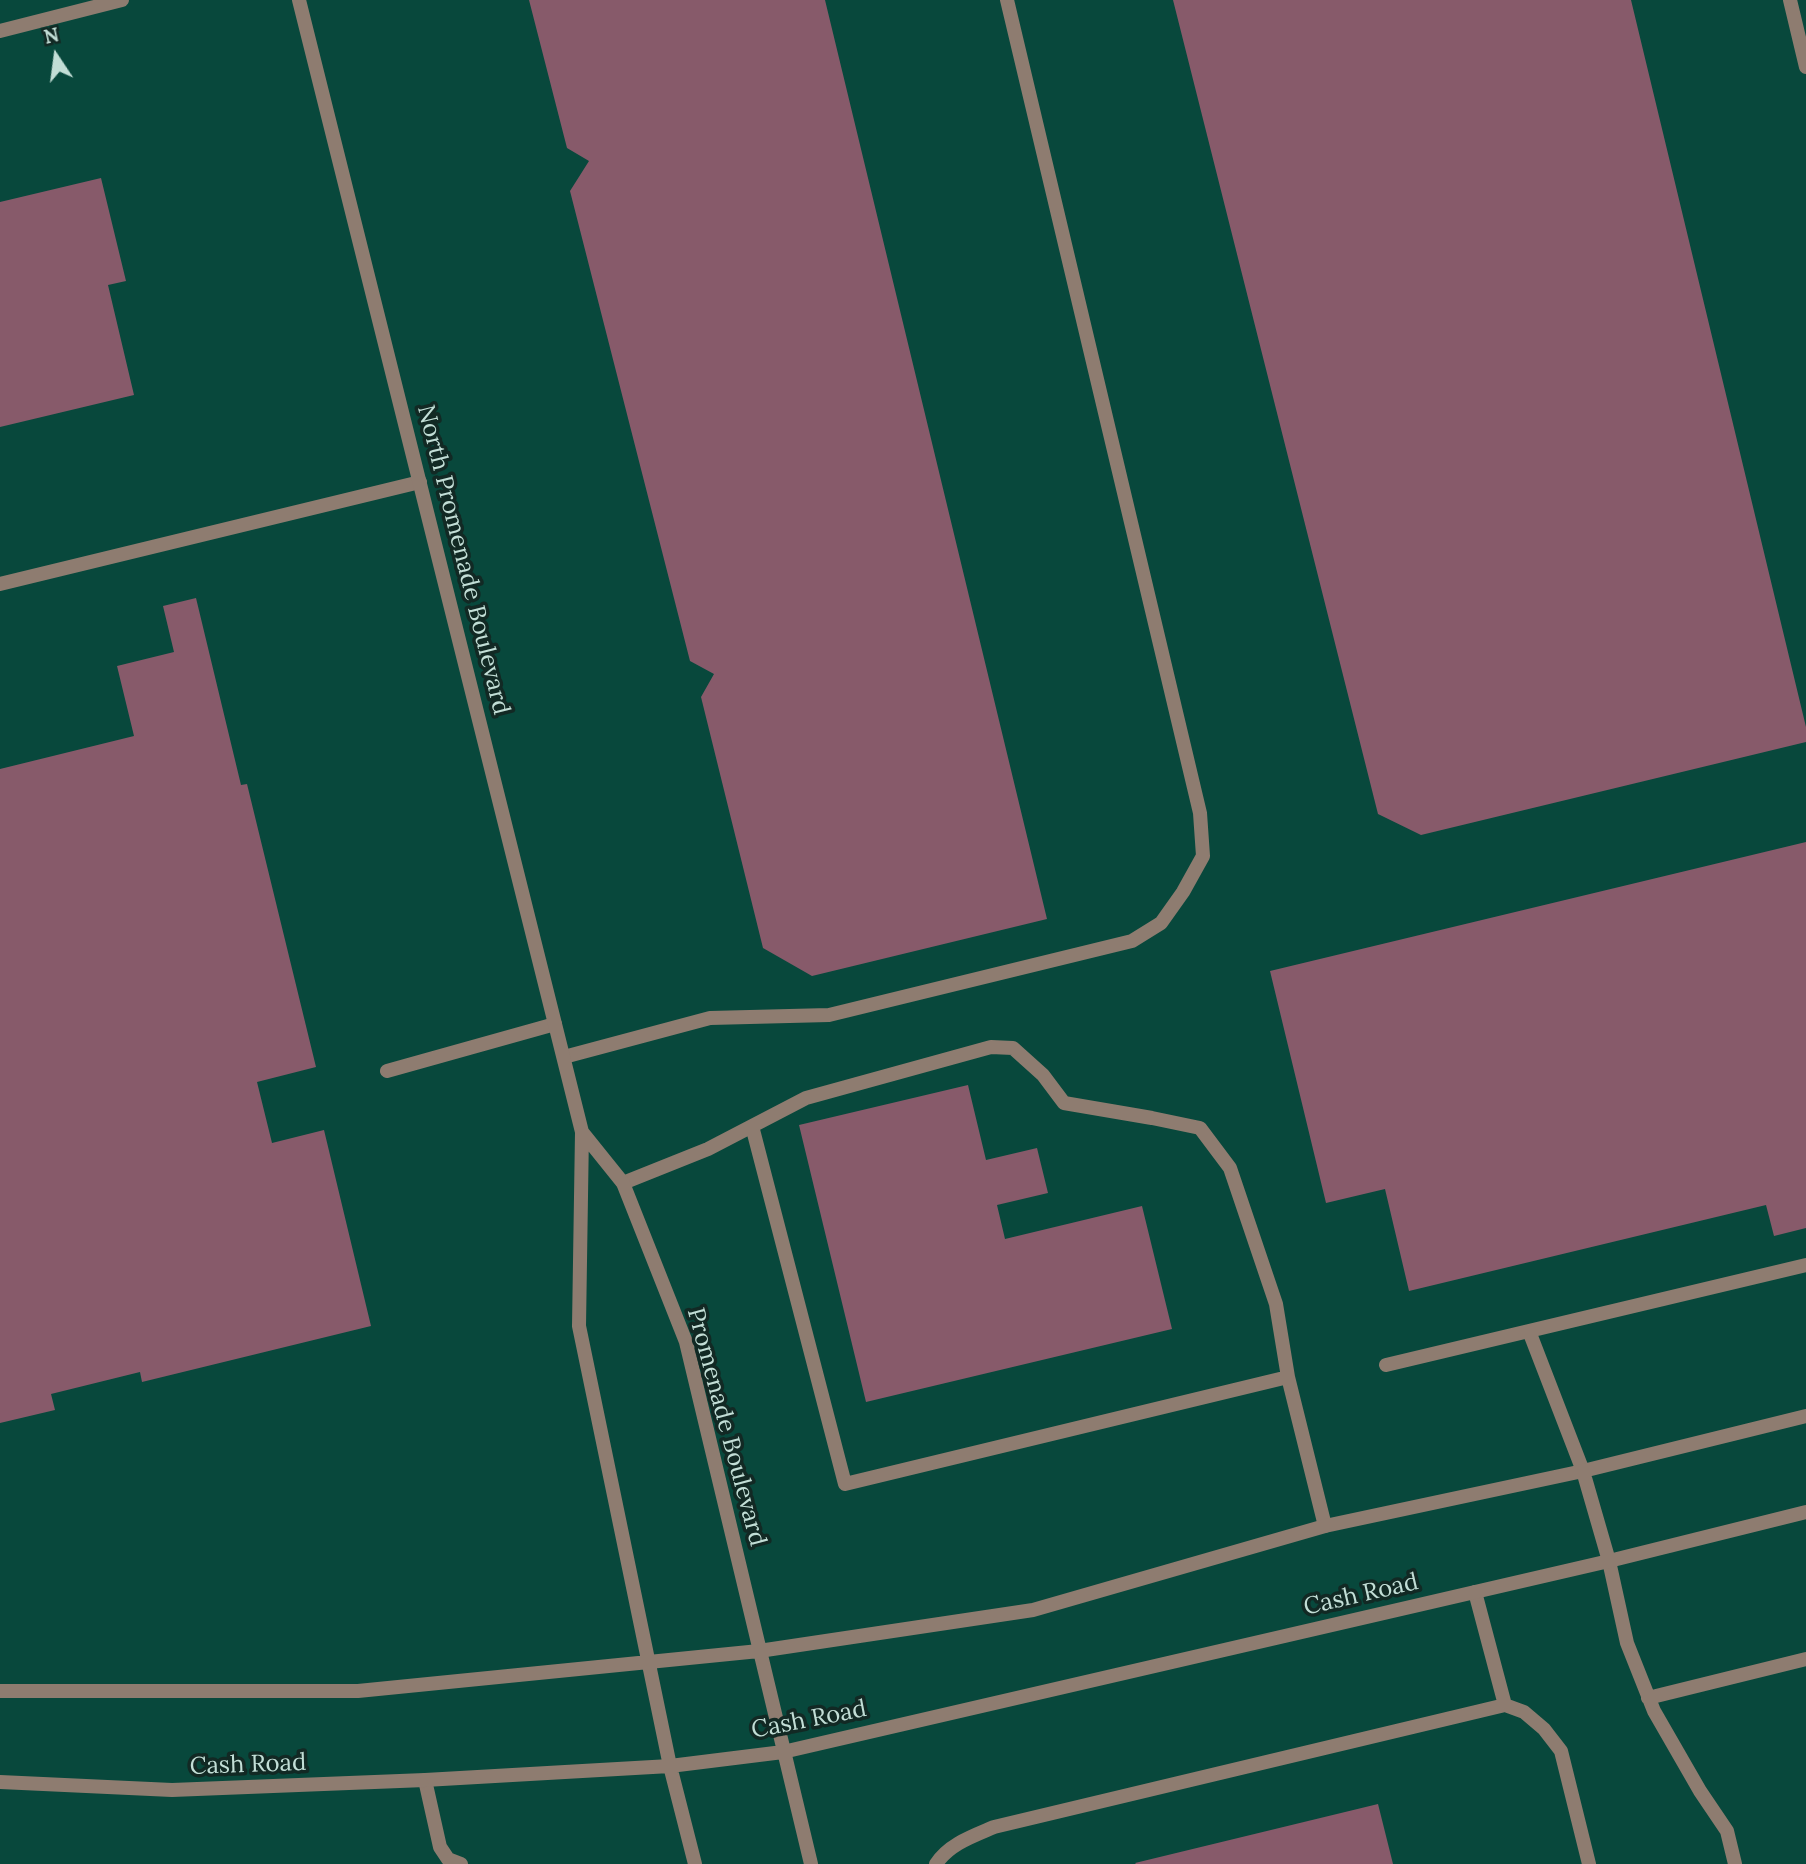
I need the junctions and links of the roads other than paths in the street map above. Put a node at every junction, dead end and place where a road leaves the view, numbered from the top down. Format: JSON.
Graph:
{"nodes":[{"id":1,"x":122,"y":0,"type":"edge"},
{"id":2,"x":299,"y":0,"type":"edge"},
{"id":3,"x":1007,"y":0,"type":"edge"},
{"id":4,"x":1790,"y":0,"type":"edge"},
{"id":5,"x":0,"y":31,"type":"edge"},
{"id":6,"x":1806,"y":66,"type":"edge"},
{"id":7,"x":420,"y":482,"type":"junction"},
{"id":8,"x":0,"y":584,"type":"edge"},
{"id":9,"x":555,"y":1024,"type":"junction"},
{"id":10,"x":564,"y":1057,"type":"junction"},
{"id":11,"x":387,"y":1071,"type":"dead end"},
{"id":12,"x":752,"y":1126,"type":"junction"},
{"id":13,"x":582,"y":1132,"type":"junction"},
{"id":14,"x":623,"y":1183,"type":"junction"},
{"id":15,"x":1806,"y":1265,"type":"edge"},
{"id":16,"x":1529,"y":1331,"type":"junction"},
{"id":17,"x":1386,"y":1365,"type":"dead end"},
{"id":18,"x":1288,"y":1377,"type":"junction"},
{"id":19,"x":1806,"y":1416,"type":"edge"},
{"id":20,"x":1583,"y":1471,"type":"junction"},
{"id":21,"x":1806,"y":1512,"type":"edge"},
{"id":22,"x":1325,"y":1526,"type":"junction"},
{"id":23,"x":1609,"y":1561,"type":"junction"},
{"id":24,"x":1475,"y":1592,"type":"junction"},
{"id":25,"x":759,"y":1651,"type":"junction"},
{"id":26,"x":1806,"y":1659,"type":"edge"},
{"id":27,"x":649,"y":1663,"type":"junction"},
{"id":28,"x":0,"y":1691,"type":"edge"},
{"id":29,"x":1648,"y":1698,"type":"junction"},
{"id":30,"x":1505,"y":1705,"type":"junction"},
{"id":31,"x":783,"y":1752,"type":"junction"},
{"id":32,"x":670,"y":1766,"type":"junction"},
{"id":33,"x":425,"y":1780,"type":"junction"},
{"id":34,"x":0,"y":1782,"type":"edge"},
{"id":35,"x":461,"y":1864,"type":"edge"},
{"id":36,"x":695,"y":1864,"type":"edge"},
{"id":37,"x":811,"y":1864,"type":"edge"},
{"id":38,"x":936,"y":1864,"type":"edge"},
{"id":39,"x":1589,"y":1864,"type":"edge"},
{"id":40,"x":1735,"y":1864,"type":"edge"}],
"edges":[{"from":1,"to":5,"type":"street"},
{"from":2,"to":7,"type":"street","name":"North Promenade Boulevard"},
{"from":3,"to":10,"type":"street"},
{"from":4,"to":6,"type":"street"},
{"from":7,"to":8,"type":"street"},
{"from":7,"to":9,"type":"street","name":"North Promenade Boulevard"},
{"from":9,"to":10,"type":"street","name":"North Promenade Boulevard"},
{"from":9,"to":11,"type":"street"},
{"from":10,"to":13,"type":"street","name":"North Promenade Boulevard"},
{"from":12,"to":14,"type":"street"},
{"from":12,"to":18,"type":"street"},
{"from":12,"to":18,"type":"street"},
{"from":13,"to":14,"type":"street","name":"Promenade Boulevard"},
{"from":13,"to":27,"type":"street"},
{"from":14,"to":25,"type":"street","name":"Promenade Boulevard"},
{"from":15,"to":16,"type":"street"},
{"from":16,"to":17,"type":"street"},
{"from":16,"to":20,"type":"street"},
{"from":18,"to":22,"type":"street"},
{"from":19,"to":20,"type":"street"},
{"from":20,"to":22,"type":"street"},
{"from":20,"to":23,"type":"street"},
{"from":21,"to":23,"type":"street","name":"Cash Road"},
{"from":22,"to":25,"type":"street"},
{"from":23,"to":24,"type":"street","name":"Cash Road"},
{"from":23,"to":29,"type":"street"},
{"from":24,"to":30,"type":"street"},
{"from":24,"to":31,"type":"street","name":"Cash Road"},
{"from":25,"to":27,"type":"street"},
{"from":25,"to":31,"type":"street","name":"Promenade Boulevard"},
{"from":26,"to":29,"type":"street"},
{"from":27,"to":28,"type":"street"},
{"from":27,"to":32,"type":"street"},
{"from":29,"to":40,"type":"street"},
{"from":30,"to":38,"type":"street"},
{"from":30,"to":39,"type":"street"},
{"from":31,"to":32,"type":"street","name":"Cash Road"},
{"from":31,"to":37,"type":"street","name":"Promenade Boulevard"},
{"from":32,"to":33,"type":"street","name":"Cash Road"},
{"from":32,"to":36,"type":"street"},
{"from":33,"to":34,"type":"street","name":"Cash Road"},
{"from":33,"to":35,"type":"street"}]}
